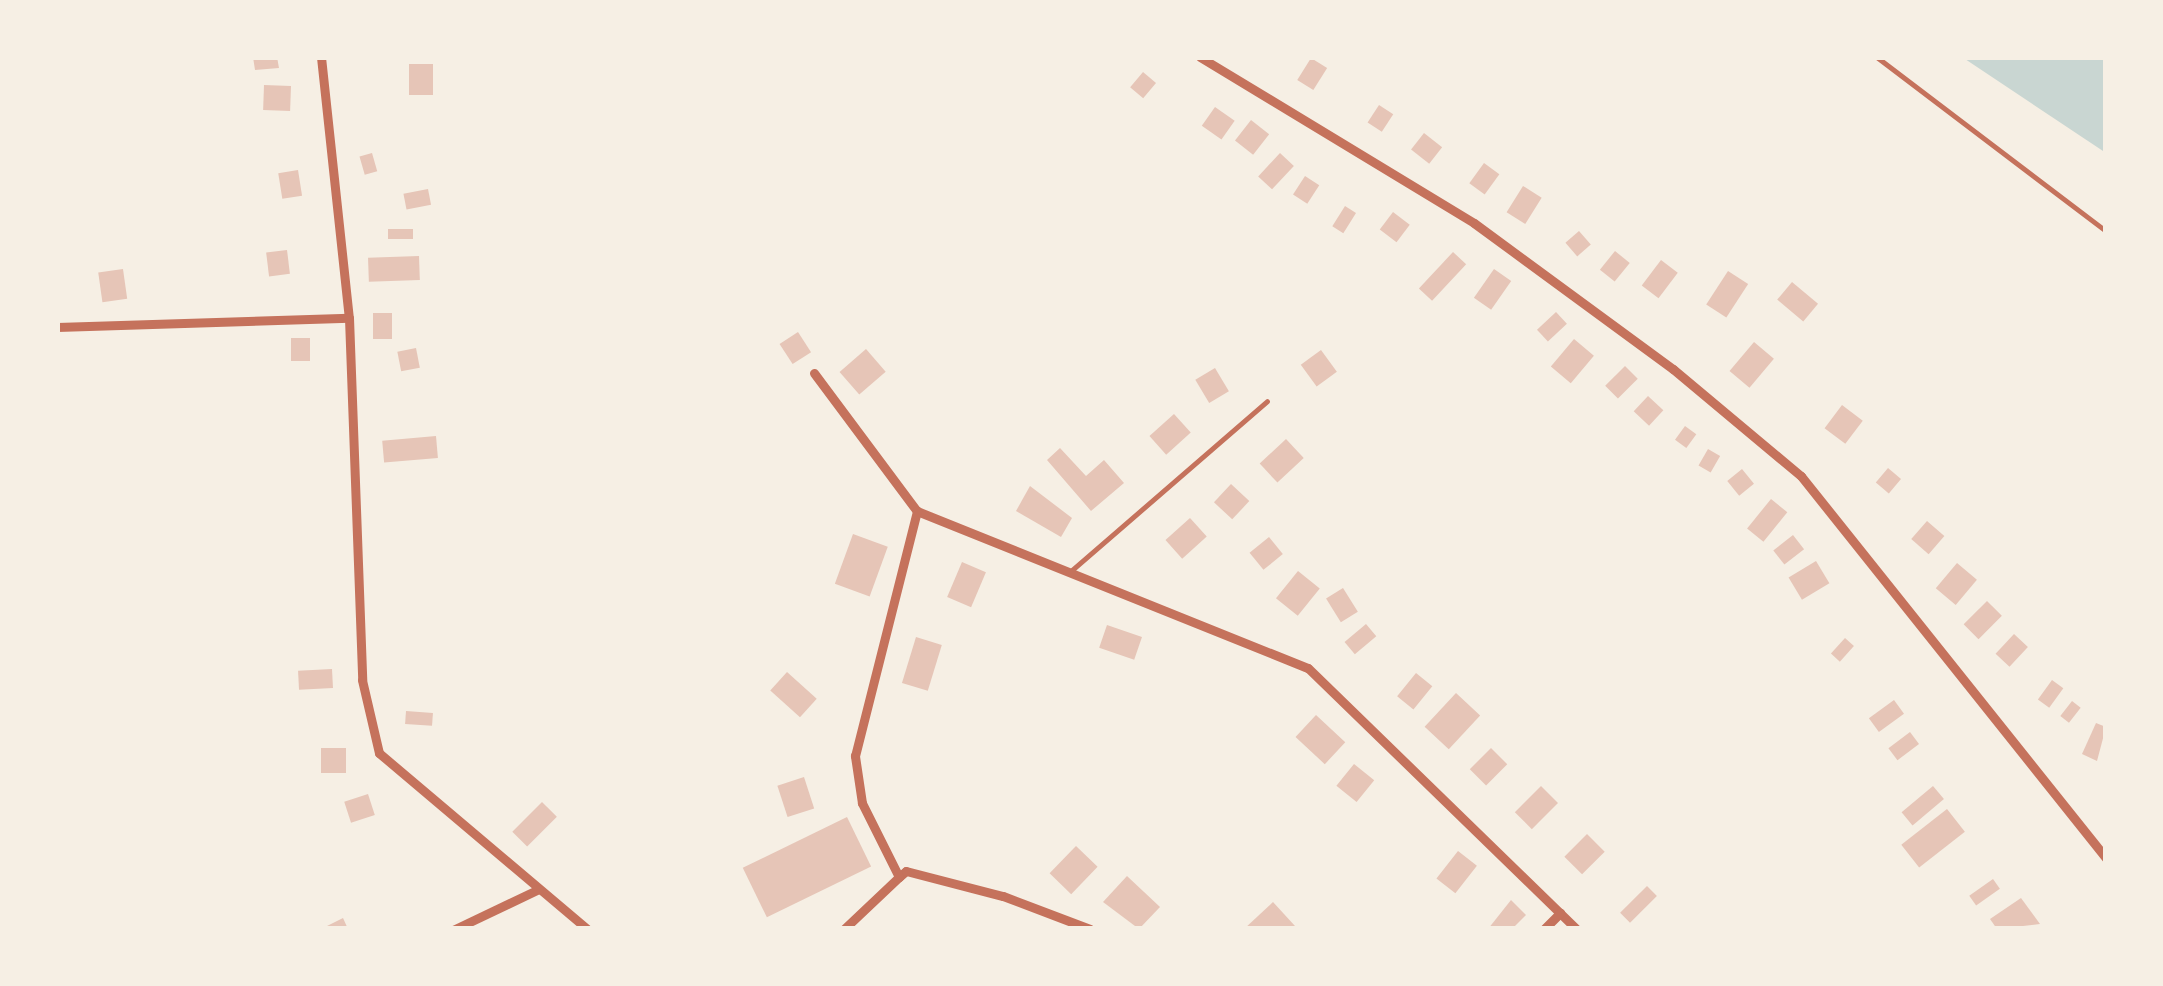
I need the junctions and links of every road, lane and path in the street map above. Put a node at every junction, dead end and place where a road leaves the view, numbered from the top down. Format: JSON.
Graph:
{"nodes":[{"id":1,"x":321,"y":57,"type":"edge"},
{"id":2,"x":1200,"y":57,"type":"edge"},
{"id":3,"x":1877,"y":57,"type":"edge"},
{"id":4,"x":2106,"y":231,"type":"edge"},
{"id":5,"x":349,"y":318,"type":"junction"},
{"id":6,"x":57,"y":327,"type":"edge"},
{"id":7,"x":814,"y":374,"type":"dead end"},
{"id":8,"x":1267,"y":401,"type":"dead end"},
{"id":9,"x":917,"y":512,"type":"junction"},
{"id":10,"x":1072,"y":571,"type":"junction"},
{"id":11,"x":2106,"y":858,"type":"edge"},
{"id":12,"x":898,"y":877,"type":"junction"},
{"id":13,"x":538,"y":889,"type":"junction"},
{"id":14,"x":1560,"y":913,"type":"junction"},
{"id":15,"x":455,"y":929,"type":"edge"},
{"id":16,"x":587,"y":929,"type":"edge"},
{"id":17,"x":844,"y":929,"type":"edge"},
{"id":18,"x":1090,"y":929,"type":"edge"},
{"id":19,"x":1544,"y":929,"type":"edge"},
{"id":20,"x":1576,"y":929,"type":"edge"}],
"edges":[{"from":1,"to":5,"type":"street"},
{"from":2,"to":11,"type":"street"},
{"from":3,"to":4,"type":"lane"},
{"from":5,"to":6,"type":"street"},
{"from":5,"to":13,"type":"street"},
{"from":7,"to":9,"type":"street"},
{"from":8,"to":10,"type":"lane"},
{"from":9,"to":10,"type":"street"},
{"from":9,"to":12,"type":"street"},
{"from":10,"to":14,"type":"street"},
{"from":12,"to":17,"type":"street"},
{"from":12,"to":18,"type":"street"},
{"from":13,"to":15,"type":"street"},
{"from":13,"to":16,"type":"street"},
{"from":14,"to":19,"type":"street"},
{"from":14,"to":20,"type":"street"}]}
